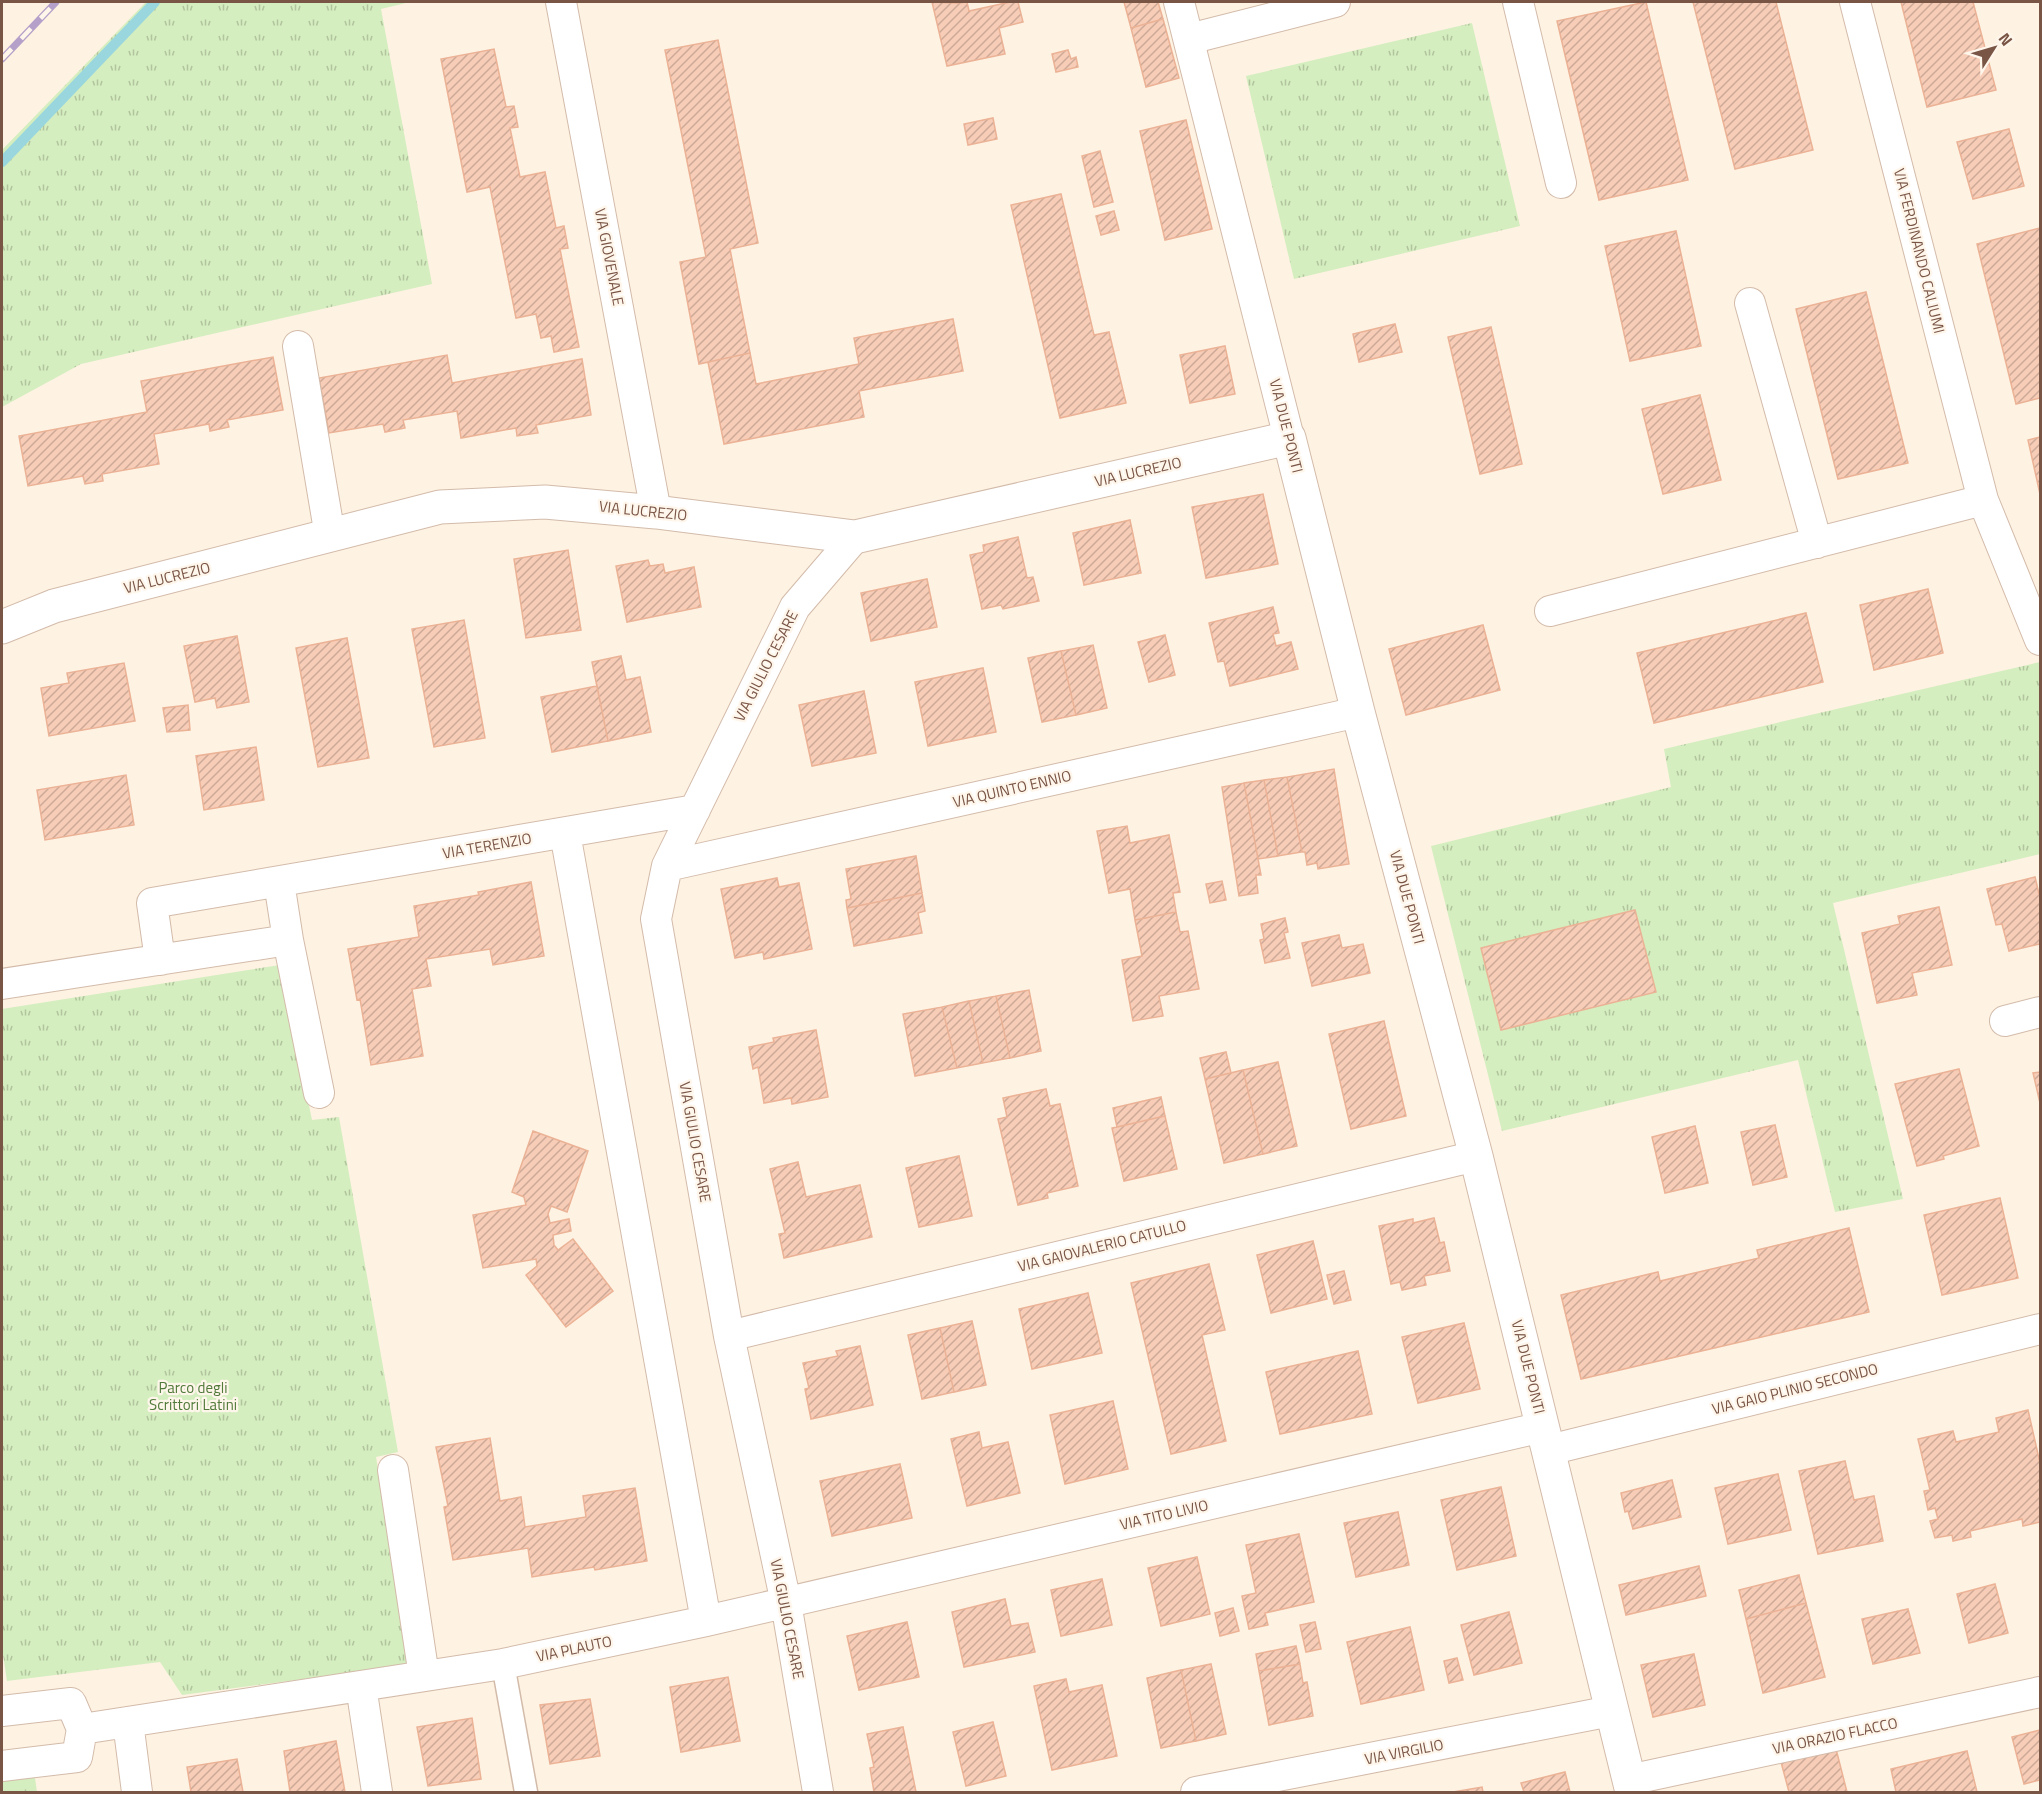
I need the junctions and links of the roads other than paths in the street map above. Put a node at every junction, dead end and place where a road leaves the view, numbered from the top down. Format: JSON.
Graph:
{"nodes":[{"id":1,"x":561,"y":2,"type":"edge"},
{"id":2,"x":1179,"y":2,"type":"edge"},
{"id":3,"x":1335,"y":2,"type":"edge"},
{"id":4,"x":1518,"y":2,"type":"edge"},
{"id":5,"x":1855,"y":2,"type":"edge"},
{"id":6,"x":1189,"y":39,"type":"junction"},
{"id":7,"x":1561,"y":183,"type":"dead end"},
{"id":8,"x":1750,"y":303,"type":"dead end"},
{"id":9,"x":298,"y":346,"type":"dead end"},
{"id":10,"x":1289,"y":438,"type":"junction"},
{"id":11,"x":1983,"y":500,"type":"junction"},
{"id":12,"x":656,"y":512,"type":"junction"},
{"id":13,"x":330,"y":536,"type":"junction"},
{"id":14,"x":855,"y":537,"type":"junction"},
{"id":15,"x":1817,"y":543,"type":"junction"},
{"id":16,"x":1550,"y":611,"type":"dead end"},
{"id":17,"x":2,"y":627,"type":"edge"},
{"id":18,"x":2040,"y":640,"type":"edge"},
{"id":19,"x":1358,"y":712,"type":"junction"},
{"id":20,"x":695,"y":810,"type":"junction"},
{"id":21,"x":565,"y":833,"type":"junction"},
{"id":22,"x":667,"y":866,"type":"junction"},
{"id":23,"x":279,"y":882,"type":"junction"},
{"id":24,"x":288,"y":940,"type":"junction"},
{"id":25,"x":160,"y":960,"type":"junction"},
{"id":26,"x":2,"y":984,"type":"edge"},
{"id":27,"x":2040,"y":1012,"type":"edge"},
{"id":28,"x":2005,"y":1021,"type":"dead end"},
{"id":29,"x":319,"y":1093,"type":"dead end"},
{"id":30,"x":1476,"y":1156,"type":"junction"},
{"id":31,"x":2040,"y":1329,"type":"edge"},
{"id":32,"x":729,"y":1335,"type":"junction"},
{"id":33,"x":1546,"y":1439,"type":"junction"},
{"id":34,"x":393,"y":1470,"type":"dead end"},
{"id":35,"x":786,"y":1603,"type":"junction"},
{"id":36,"x":706,"y":1621,"type":"junction"},
{"id":37,"x":503,"y":1664,"type":"junction"},
{"id":38,"x":424,"y":1676,"type":"junction"},
{"id":39,"x":361,"y":1686,"type":"junction"},
{"id":40,"x":2040,"y":1692,"type":"edge"},
{"id":41,"x":2,"y":1711,"type":"edge"},
{"id":42,"x":1611,"y":1711,"type":"junction"},
{"id":43,"x":128,"y":1722,"type":"junction"},
{"id":44,"x":82,"y":1729,"type":"junction"},
{"id":45,"x":2,"y":1766,"type":"edge"},
{"id":46,"x":1631,"y":1786,"type":"edge"},
{"id":47,"x":137,"y":1792,"type":"edge"},
{"id":48,"x":377,"y":1792,"type":"edge"},
{"id":49,"x":526,"y":1792,"type":"edge"},
{"id":50,"x":818,"y":1792,"type":"edge"},
{"id":51,"x":1196,"y":1792,"type":"edge"}],
"edges":[{"from":1,"to":12,"type":"street","name":"VIA GIOVENALE"},
{"from":2,"to":6,"type":"street","name":"VIA DUE PONTI"},
{"from":3,"to":6,"type":"street"},
{"from":4,"to":7,"type":"street"},
{"from":5,"to":11,"type":"street","name":"VIA FERDINANDO CALIUMI"},
{"from":6,"to":10,"type":"street","name":"VIA DUE PONTI"},
{"from":8,"to":15,"type":"street"},
{"from":9,"to":13,"type":"street"},
{"from":10,"to":14,"type":"street","name":"VIA LUCREZIO"},
{"from":10,"to":19,"type":"street","name":"VIA DUE PONTI"},
{"from":11,"to":15,"type":"street"},
{"from":11,"to":18,"type":"street","name":"VIA FERDINANDO CALIUMI"},
{"from":12,"to":13,"type":"street","name":"VIA LUCREZIO"},
{"from":12,"to":14,"type":"street","name":"VIA LUCREZIO"},
{"from":13,"to":17,"type":"street","name":"VIA LUCREZIO"},
{"from":14,"to":20,"type":"street","name":"VIA GIULIO CESARE"},
{"from":15,"to":16,"type":"street"},
{"from":19,"to":22,"type":"street","name":"VIA QUINTO ENNIO"},
{"from":19,"to":30,"type":"street","name":"VIA DUE PONTI"},
{"from":20,"to":21,"type":"street","name":"VIA TERENZIO"},
{"from":20,"to":22,"type":"street","name":"VIA GIULIO CESARE"},
{"from":21,"to":23,"type":"street","name":"VIA TERENZIO"},
{"from":21,"to":36,"type":"street"},
{"from":22,"to":32,"type":"street","name":"VIA GIULIO CESARE"},
{"from":23,"to":24,"type":"street"},
{"from":23,"to":25,"type":"street","name":"VIA TERENZIO"},
{"from":24,"to":25,"type":"street"},
{"from":24,"to":29,"type":"street"},
{"from":25,"to":26,"type":"street"},
{"from":27,"to":28,"type":"street"},
{"from":30,"to":32,"type":"street","name":"VIA GAIOVALERIO CATULLO"},
{"from":30,"to":33,"type":"street","name":"VIA DUE PONTI"},
{"from":31,"to":33,"type":"street","name":"VIA GAIO PLINIO SECONDO"},
{"from":32,"to":35,"type":"street","name":"VIA GIULIO CESARE"},
{"from":33,"to":35,"type":"street","name":"VIA TITO LIVIO"},
{"from":33,"to":42,"type":"street","name":"VIA DUE PONTI"},
{"from":34,"to":38,"type":"street"},
{"from":35,"to":36,"type":"street","name":"VIA PLAUTO"},
{"from":35,"to":50,"type":"street","name":"VIA GIULIO CESARE"},
{"from":36,"to":37,"type":"street","name":"VIA PLAUTO"},
{"from":37,"to":38,"type":"street","name":"VIA PLAUTO"},
{"from":37,"to":49,"type":"street"},
{"from":38,"to":39,"type":"street","name":"VIA PLAUTO"},
{"from":39,"to":43,"type":"street","name":"VIA PLAUTO"},
{"from":39,"to":48,"type":"street"},
{"from":40,"to":46,"type":"street","name":"VIA ORAZIO FLACCO"},
{"from":41,"to":44,"type":"street"},
{"from":42,"to":46,"type":"street","name":"VIA DUE PONTI"},
{"from":42,"to":51,"type":"street","name":"VIA VIRGILIO"},
{"from":43,"to":44,"type":"street","name":"VIA PLAUTO"},
{"from":43,"to":47,"type":"street"},
{"from":44,"to":45,"type":"street"}]}
